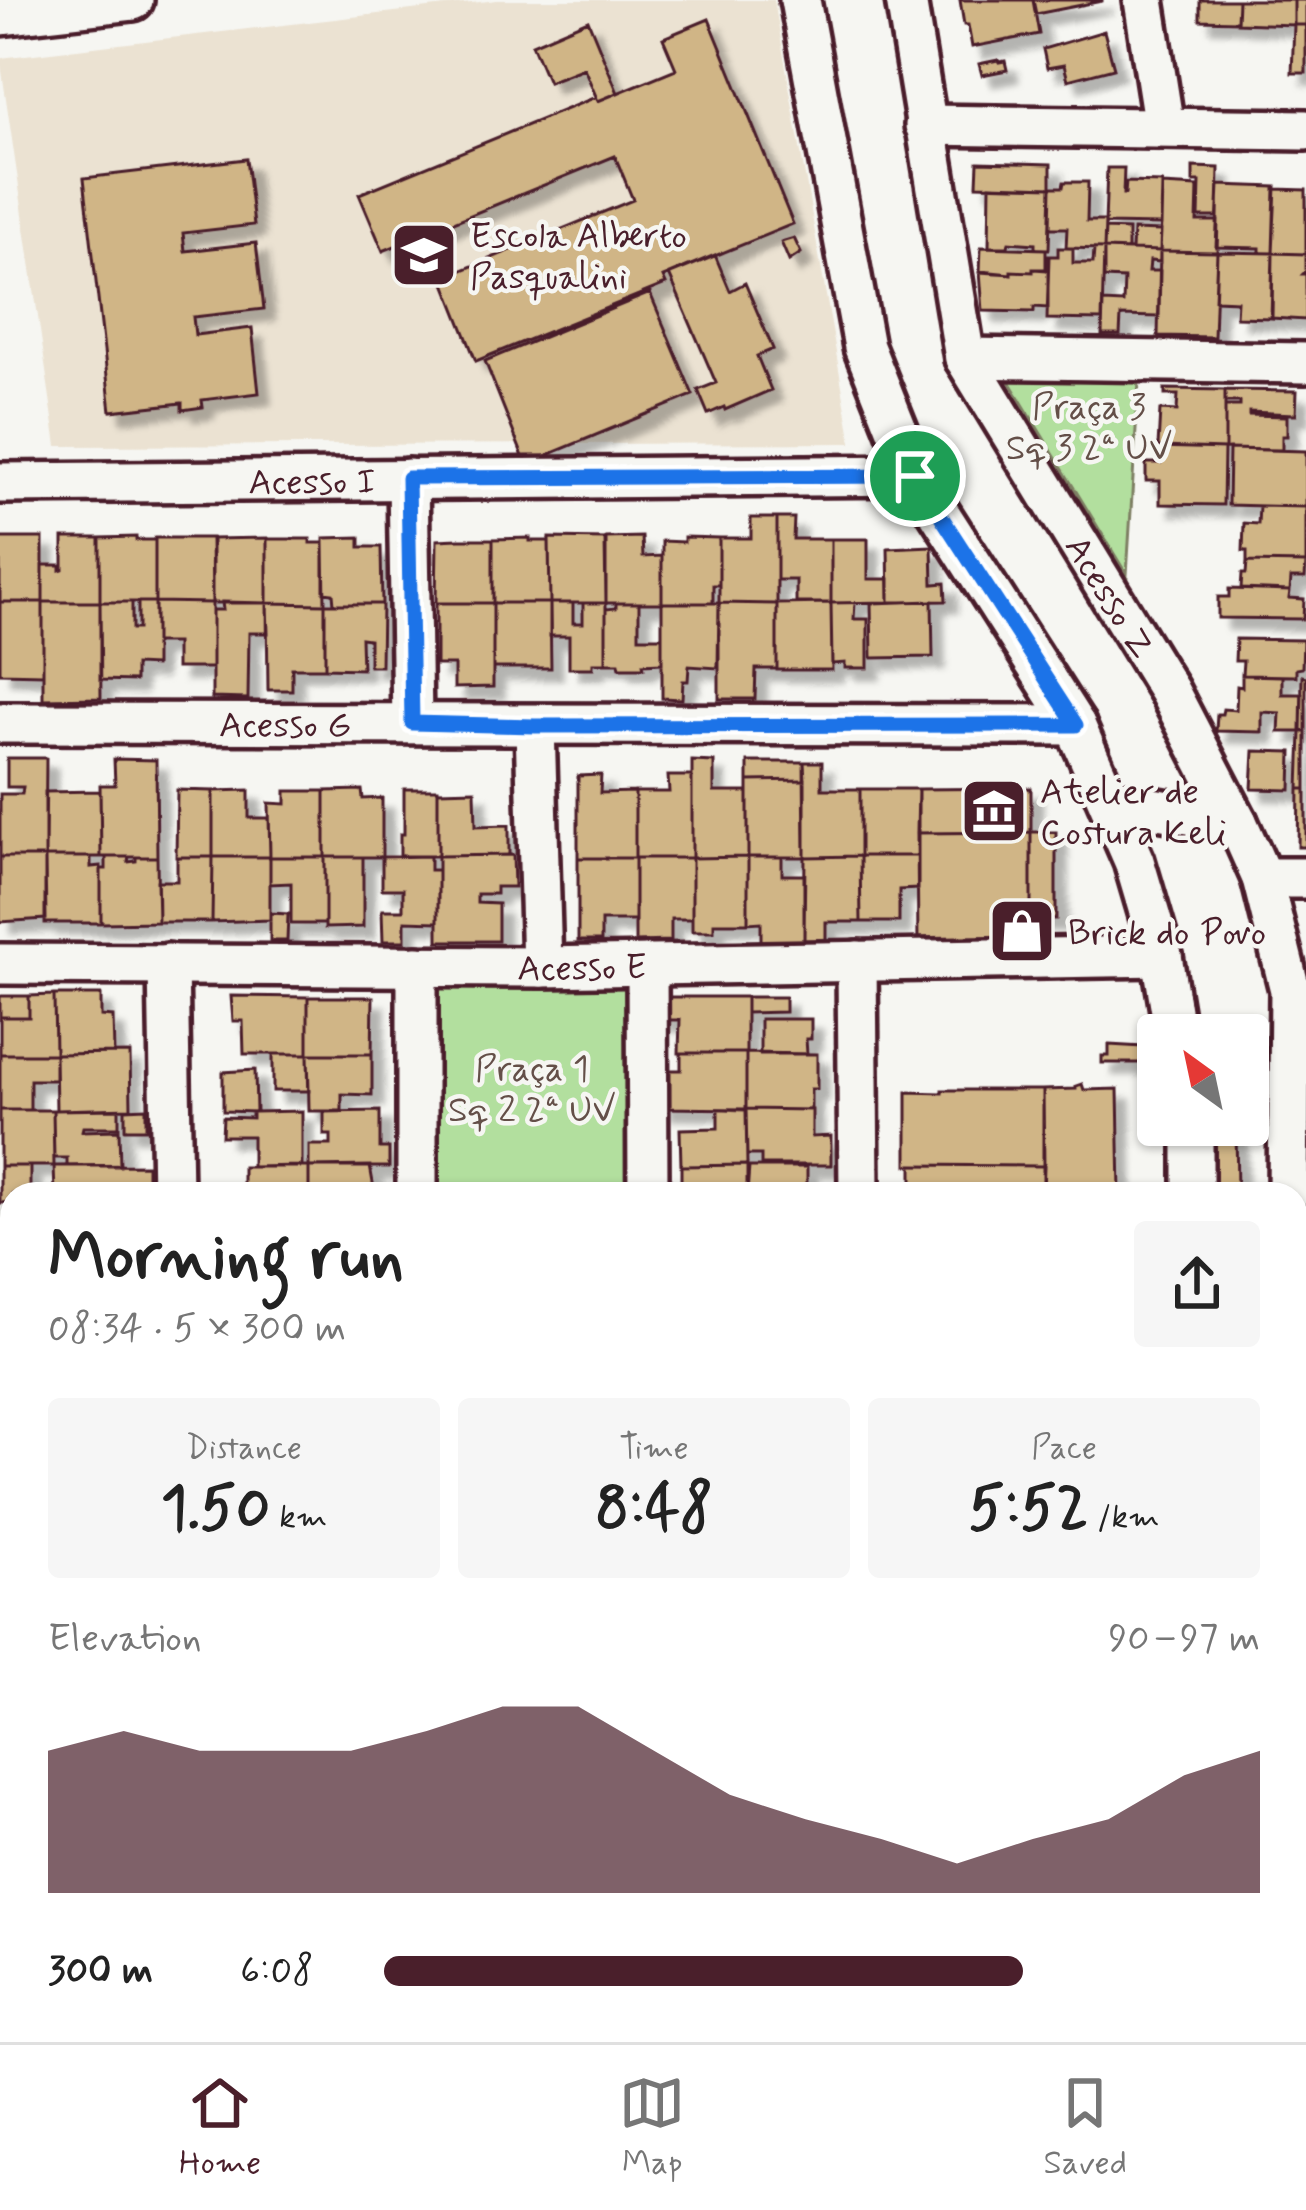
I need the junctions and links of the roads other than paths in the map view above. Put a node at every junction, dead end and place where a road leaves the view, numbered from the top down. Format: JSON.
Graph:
{"nodes":[{"id":1,"x":133,"y":0,"type":"edge"},
{"id":2,"x":800,"y":0,"type":"edge"},
{"id":3,"x":906,"y":0,"type":"edge"},
{"id":4,"x":1144,"y":0,"type":"edge"},
{"id":5,"x":0,"y":15,"type":"edge"},
{"id":6,"x":925,"y":125,"type":"junction"},
{"id":7,"x":1164,"y":127,"type":"junction"},
{"id":8,"x":1306,"y":130,"type":"edge"},
{"id":9,"x":964,"y":358,"type":"junction"},
{"id":10,"x":1306,"y":363,"type":"edge"},
{"id":11,"x":915,"y":476,"type":"junction"},
{"id":12,"x":408,"y":478,"type":"junction"},
{"id":13,"x":0,"y":483,"type":"edge"},
{"id":14,"x":0,"y":723,"type":"edge"},
{"id":15,"x":412,"y":723,"type":"junction"},
{"id":16,"x":1076,"y":725,"type":"junction"},
{"id":17,"x":535,"y":726,"type":"junction"},
{"id":18,"x":1108,"y":801,"type":"junction"},
{"id":19,"x":1237,"y":822,"type":"junction"},
{"id":20,"x":1262,"y":878,"type":"junction"},
{"id":21,"x":1306,"y":878,"type":"edge"},
{"id":22,"x":1162,"y":956,"type":"junction"},
{"id":23,"x":857,"y":962,"type":"junction"},
{"id":24,"x":0,"y":964,"type":"edge"},
{"id":25,"x":168,"y":964,"type":"junction"},
{"id":26,"x":647,"y":965,"type":"junction"},
{"id":27,"x":417,"y":966,"type":"junction"},
{"id":28,"x":542,"y":967,"type":"junction"},
{"id":29,"x":1172,"y":1014,"type":"edge"},
{"id":30,"x":1191,"y":1146,"type":"edge"},
{"id":31,"x":172,"y":1182,"type":"edge"},
{"id":32,"x":417,"y":1182,"type":"edge"},
{"id":33,"x":648,"y":1182,"type":"edge"},
{"id":34,"x":859,"y":1182,"type":"edge"},
{"id":35,"x":1192,"y":1182,"type":"edge"},
{"id":36,"x":1288,"y":1182,"type":"edge"}],
"edges":[{"from":1,"to":5,"type":"street"},
{"from":2,"to":11,"type":"street"},
{"from":3,"to":6,"type":"street","name":"Acesso Z"},
{"from":4,"to":7,"type":"street"},
{"from":6,"to":7,"type":"street"},
{"from":6,"to":9,"type":"street","name":"Acesso Z"},
{"from":7,"to":8,"type":"street"},
{"from":9,"to":10,"type":"street"},
{"from":9,"to":19,"type":"street","name":"Acesso Z"},
{"from":11,"to":12,"type":"street","name":"Acesso I"},
{"from":11,"to":16,"type":"street"},
{"from":12,"to":13,"type":"street","name":"Acesso I"},
{"from":12,"to":15,"type":"street"},
{"from":14,"to":15,"type":"street","name":"Acesso G"},
{"from":15,"to":17,"type":"street","name":"Acesso G"},
{"from":16,"to":17,"type":"street","name":"Acesso G"},
{"from":16,"to":18,"type":"street"},
{"from":17,"to":28,"type":"street"},
{"from":18,"to":19,"type":"street"},
{"from":18,"to":22,"type":"street"},
{"from":19,"to":20,"type":"street","name":"Acesso Z"},
{"from":20,"to":21,"type":"street"},
{"from":20,"to":36,"type":"street","name":"Acesso Z"},
{"from":22,"to":23,"type":"street","name":"Acesso E"},
{"from":22,"to":29,"type":"street"},
{"from":23,"to":26,"type":"street","name":"Acesso E"},
{"from":23,"to":34,"type":"street"},
{"from":24,"to":25,"type":"street","name":"Acesso E"},
{"from":25,"to":27,"type":"street","name":"Acesso E"},
{"from":25,"to":31,"type":"street"},
{"from":26,"to":28,"type":"street","name":"Acesso E"},
{"from":26,"to":33,"type":"street"},
{"from":27,"to":28,"type":"street","name":"Acesso E"},
{"from":27,"to":32,"type":"street"},
{"from":30,"to":35,"type":"street"}]}
